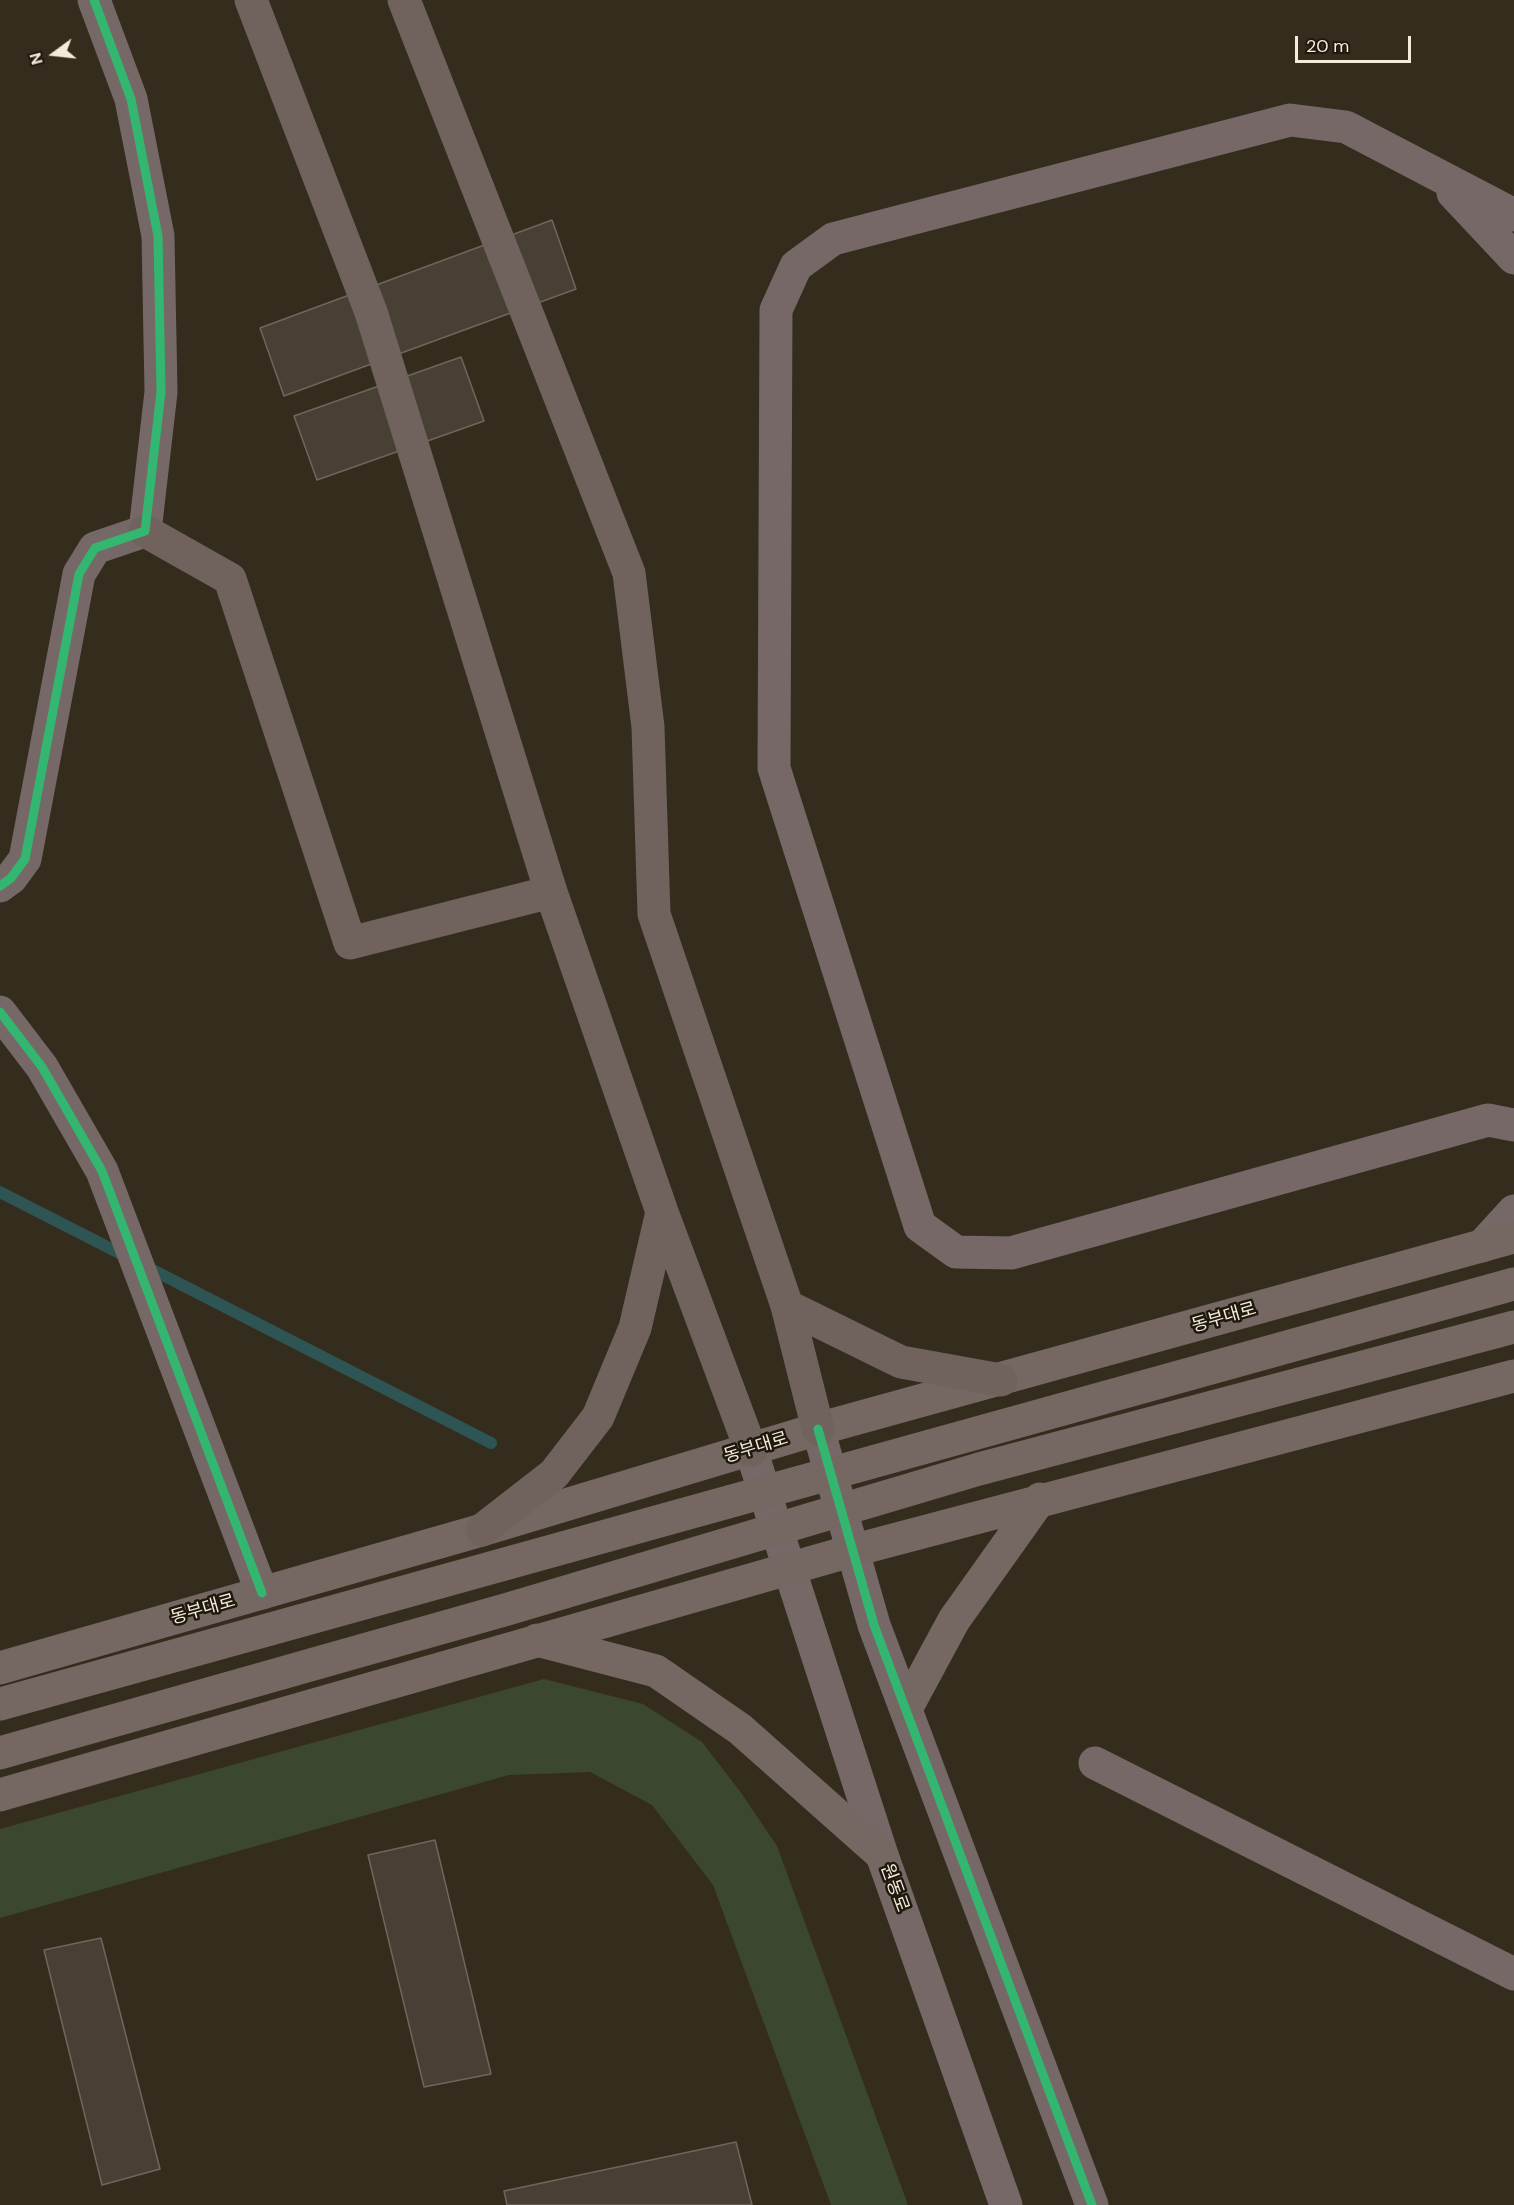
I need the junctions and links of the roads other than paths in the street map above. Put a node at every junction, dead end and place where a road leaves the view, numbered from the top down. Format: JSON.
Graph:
{"nodes":[{"id":1,"x":94,"y":0,"type":"edge"},
{"id":2,"x":251,"y":0,"type":"edge"},
{"id":3,"x":404,"y":0,"type":"edge"},
{"id":4,"x":1434,"y":172,"type":"junction"},
{"id":5,"x":1514,"y":215,"type":"edge"},
{"id":6,"x":1514,"y":258,"type":"edge"},
{"id":7,"x":145,"y":531,"type":"junction"},
{"id":8,"x":0,"y":886,"type":"edge"},
{"id":9,"x":551,"y":892,"type":"junction"},
{"id":10,"x":0,"y":1012,"type":"edge"},
{"id":11,"x":1501,"y":1123,"type":"edge"},
{"id":12,"x":1514,"y":1211,"type":"edge"},
{"id":13,"x":662,"y":1212,"type":"junction"},
{"id":14,"x":1514,"y":1237,"type":"edge"},
{"id":15,"x":1482,"y":1246,"type":"junction"},
{"id":16,"x":1514,"y":1284,"type":"edge"},
{"id":17,"x":788,"y":1306,"type":"junction"},
{"id":18,"x":1514,"y":1327,"type":"edge"},
{"id":19,"x":1514,"y":1376,"type":"edge"},
{"id":20,"x":1001,"y":1380,"type":"junction"},
{"id":21,"x":818,"y":1430,"type":"junction"},
{"id":22,"x":751,"y":1450,"type":"junction"},
{"id":23,"x":1040,"y":1499,"type":"junction"},
{"id":24,"x":482,"y":1530,"type":"junction"},
{"id":25,"x":851,"y":1551,"type":"junction"},
{"id":26,"x":788,"y":1569,"type":"junction"},
{"id":27,"x":261,"y":1593,"type":"junction"},
{"id":28,"x":535,"y":1640,"type":"junction"},
{"id":29,"x":0,"y":1668,"type":"edge"},
{"id":30,"x":0,"y":1704,"type":"edge"},
{"id":31,"x":906,"y":1709,"type":"junction"},
{"id":32,"x":0,"y":1753,"type":"edge"},
{"id":33,"x":1095,"y":1763,"type":"dead end"},
{"id":34,"x":0,"y":1795,"type":"edge"},
{"id":35,"x":882,"y":1855,"type":"junction"},
{"id":36,"x":1514,"y":1974,"type":"edge"},
{"id":37,"x":1006,"y":2205,"type":"edge"},
{"id":38,"x":1092,"y":2205,"type":"edge"}],
"edges":[{"from":1,"to":7,"type":"street"},
{"from":2,"to":9,"type":"highway"},
{"from":3,"to":17,"type":"highway"},
{"from":4,"to":5,"type":"street"},
{"from":4,"to":6,"type":"street"},
{"from":4,"to":11,"type":"street"},
{"from":7,"to":8,"type":"street"},
{"from":7,"to":9,"type":"highway"},
{"from":9,"to":13,"type":"highway"},
{"from":10,"to":27,"type":"street"},
{"from":12,"to":15,"type":"street"},
{"from":13,"to":22,"type":"highway"},
{"from":13,"to":24,"type":"highway"},
{"from":14,"to":15,"type":"main road","name":"동부대로"},
{"from":15,"to":20,"type":"main road","name":"동부대로"},
{"from":16,"to":30,"type":"main road","name":"동부대로"},
{"from":17,"to":20,"type":"highway"},
{"from":17,"to":21,"type":"highway"},
{"from":18,"to":32,"type":"main road"},
{"from":19,"to":23,"type":"main road"},
{"from":20,"to":21,"type":"main road","name":"동부대로"},
{"from":21,"to":22,"type":"main road","name":"동부대로"},
{"from":21,"to":25,"type":"street"},
{"from":22,"to":24,"type":"main road","name":"동부대로"},
{"from":22,"to":26,"type":"street","name":"원동로"},
{"from":23,"to":25,"type":"main road"},
{"from":23,"to":31,"type":"main road"},
{"from":24,"to":27,"type":"main road","name":"동부대로"},
{"from":25,"to":26,"type":"main road"},
{"from":25,"to":31,"type":"street"},
{"from":26,"to":28,"type":"main road"},
{"from":26,"to":35,"type":"street","name":"원동로"},
{"from":27,"to":29,"type":"main road","name":"동부대로"},
{"from":28,"to":34,"type":"main road"},
{"from":28,"to":35,"type":"main road"},
{"from":31,"to":38,"type":"street"},
{"from":33,"to":36,"type":"street"},
{"from":35,"to":37,"type":"street","name":"원동로"}]}
